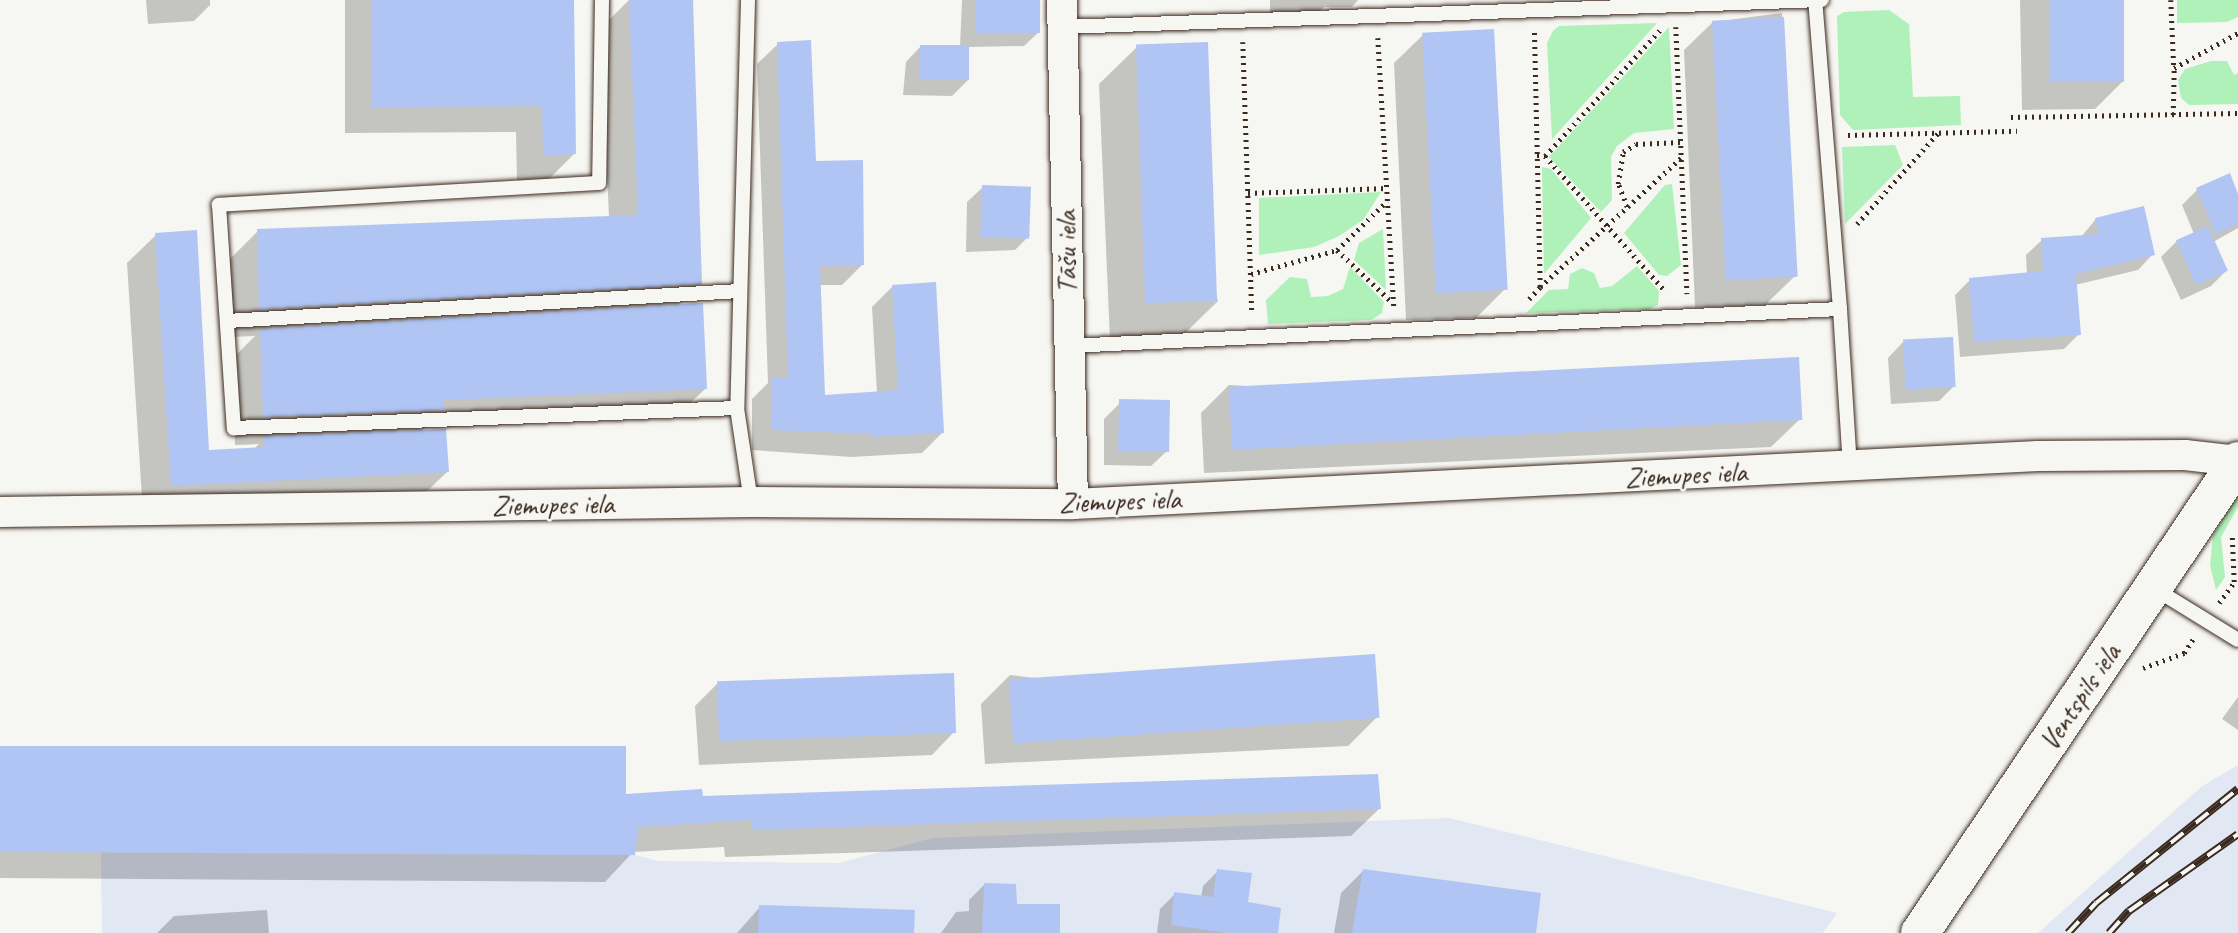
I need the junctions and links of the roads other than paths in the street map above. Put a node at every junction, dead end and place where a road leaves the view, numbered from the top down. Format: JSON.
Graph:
{"nodes":[{"id":1,"x":602,"y":0,"type":"edge"},
{"id":2,"x":748,"y":0,"type":"edge"},
{"id":3,"x":1815,"y":0,"type":"edge"},
{"id":4,"x":1822,"y":0,"type":"edge"},
{"id":5,"x":1063,"y":13,"type":"edge"},
{"id":6,"x":740,"y":291,"type":"junction"},
{"id":7,"x":1840,"y":309,"type":"junction"},
{"id":8,"x":227,"y":321,"type":"junction"},
{"id":9,"x":1069,"y":346,"type":"junction"},
{"id":10,"x":737,"y":408,"type":"junction"},
{"id":11,"x":2238,"y":461,"type":"edge"},
{"id":12,"x":1850,"y":466,"type":"junction"},
{"id":13,"x":751,"y":502,"type":"junction"},
{"id":14,"x":1073,"y":504,"type":"junction"},
{"id":15,"x":0,"y":512,"type":"edge"},
{"id":16,"x":2154,"y":589,"type":"junction"},
{"id":17,"x":2238,"y":640,"type":"edge"},
{"id":18,"x":1920,"y":933,"type":"edge"}],
"edges":[{"from":1,"to":8,"type":"lane"},
{"from":2,"to":6,"type":"lane"},
{"from":3,"to":4,"type":"lane"},
{"from":3,"to":5,"type":"lane"},
{"from":3,"to":7,"type":"lane"},
{"from":5,"to":9,"type":"street","name":"Tāšu iela"},
{"from":6,"to":8,"type":"lane"},
{"from":6,"to":10,"type":"lane"},
{"from":7,"to":9,"type":"lane"},
{"from":7,"to":12,"type":"lane"},
{"from":8,"to":10,"type":"lane"},
{"from":9,"to":14,"type":"street","name":"Tāšu iela"},
{"from":10,"to":13,"type":"lane"},
{"from":11,"to":12,"type":"street","name":"Ziemupes iela"},
{"from":11,"to":16,"type":"street","name":"Ventspils iela"},
{"from":12,"to":14,"type":"street","name":"Ziemupes iela"},
{"from":13,"to":14,"type":"street","name":"Ziemupes iela"},
{"from":13,"to":15,"type":"street","name":"Ziemupes iela"},
{"from":16,"to":17,"type":"lane"},
{"from":16,"to":18,"type":"street","name":"Ventspils iela"}]}
